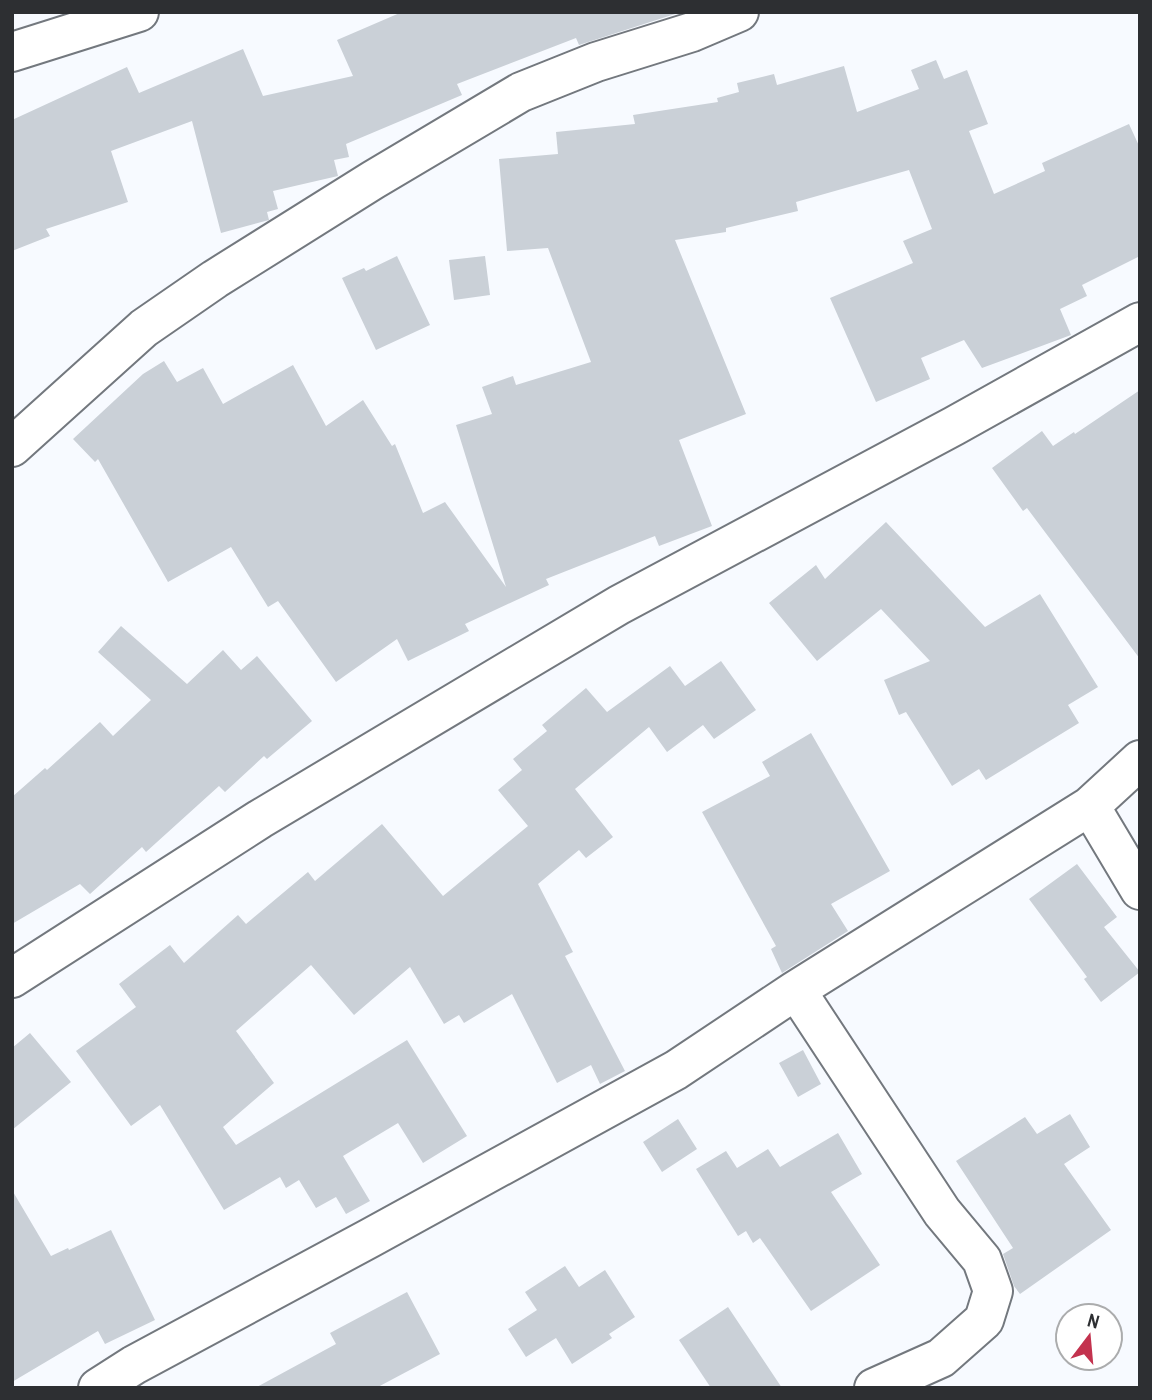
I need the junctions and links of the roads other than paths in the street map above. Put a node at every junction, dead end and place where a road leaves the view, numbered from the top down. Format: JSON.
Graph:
{"nodes":[{"id":1,"x":139,"y":12,"type":"edge"},
{"id":2,"x":739,"y":12,"type":"edge"},
{"id":3,"x":12,"y":51,"type":"edge"},
{"id":4,"x":1140,"y":322,"type":"edge"},
{"id":5,"x":12,"y":447,"type":"edge"},
{"id":6,"x":1140,"y":760,"type":"edge"},
{"id":7,"x":1090,"y":806,"type":"junction"},
{"id":8,"x":1140,"y":890,"type":"edge"},
{"id":9,"x":12,"y":978,"type":"edge"},
{"id":10,"x":796,"y":990,"type":"junction"},
{"id":11,"x":97,"y":1388,"type":"edge"},
{"id":12,"x":874,"y":1388,"type":"edge"}],
"edges":[{"from":1,"to":3,"type":"street"},
{"from":2,"to":5,"type":"street"},
{"from":4,"to":9,"type":"street"},
{"from":6,"to":7,"type":"street"},
{"from":7,"to":8,"type":"street"},
{"from":7,"to":10,"type":"street"},
{"from":10,"to":11,"type":"street"},
{"from":10,"to":12,"type":"street"}]}
